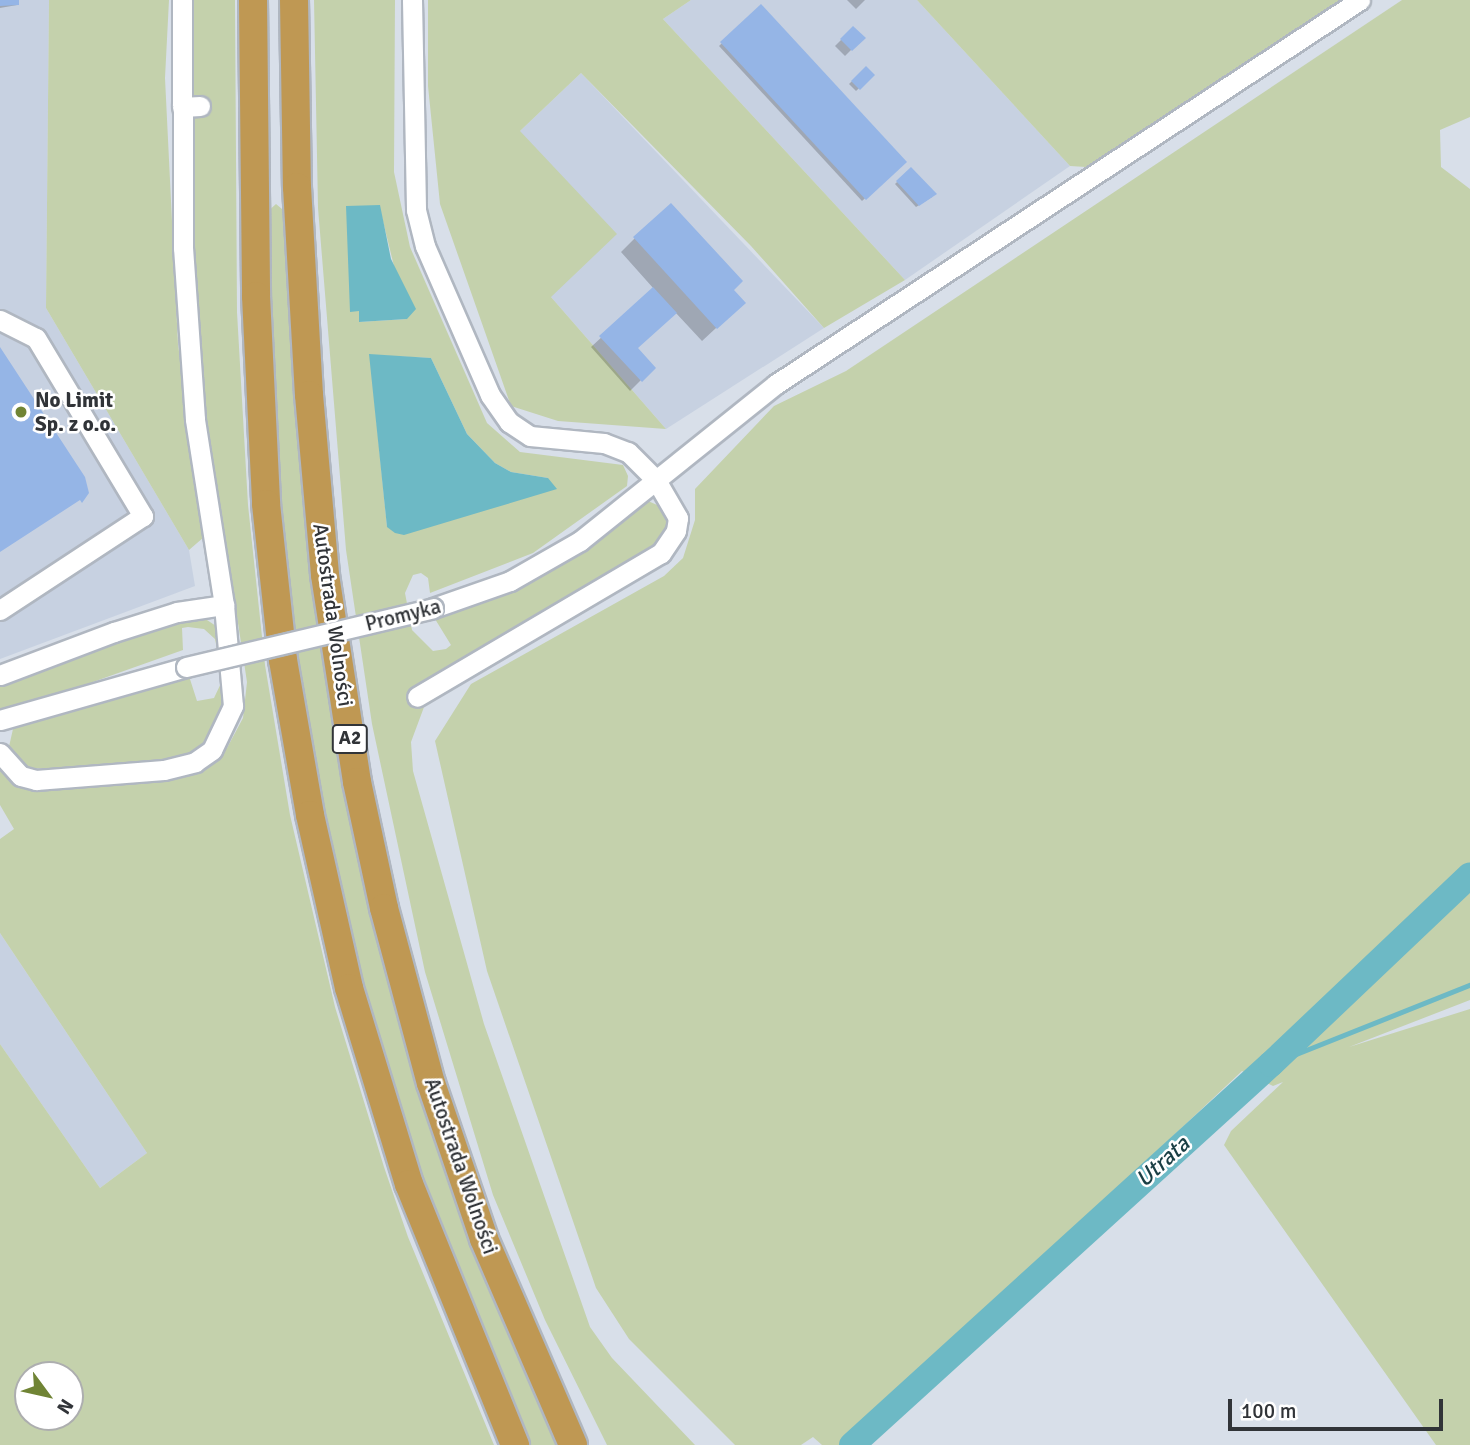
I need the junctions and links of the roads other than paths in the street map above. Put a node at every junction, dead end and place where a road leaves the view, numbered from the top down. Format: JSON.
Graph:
{"nodes":[{"id":1,"x":182,"y":0,"type":"edge"},
{"id":2,"x":253,"y":0,"type":"edge"},
{"id":3,"x":294,"y":0,"type":"edge"},
{"id":4,"x":412,"y":0,"type":"edge"},
{"id":5,"x":1360,"y":0,"type":"edge"},
{"id":6,"x":0,"y":320,"type":"edge"},
{"id":7,"x":656,"y":480,"type":"junction"},
{"id":8,"x":224,"y":605,"type":"junction"},
{"id":9,"x":0,"y":610,"type":"edge"},
{"id":10,"x":0,"y":675,"type":"edge"},
{"id":11,"x":417,"y":697,"type":"dead end"},
{"id":12,"x":0,"y":720,"type":"edge"},
{"id":13,"x":0,"y":753,"type":"edge"},
{"id":14,"x":515,"y":1445,"type":"edge"},
{"id":15,"x":573,"y":1445,"type":"edge"}],
"edges":[{"from":1,"to":8,"type":"street"},
{"from":2,"to":14,"type":"highway","number":"A2"},
{"from":3,"to":15,"type":"highway","name":"Autostrada Wolności","number":"A2"},
{"from":4,"to":7,"type":"street"},
{"from":5,"to":7,"type":"street","name":"Promyka"},
{"from":6,"to":9,"type":"street"},
{"from":7,"to":11,"type":"street"},
{"from":7,"to":12,"type":"street","name":"Promyka","bridge":true},
{"from":8,"to":10,"type":"street"},
{"from":8,"to":13,"type":"street"}]}
